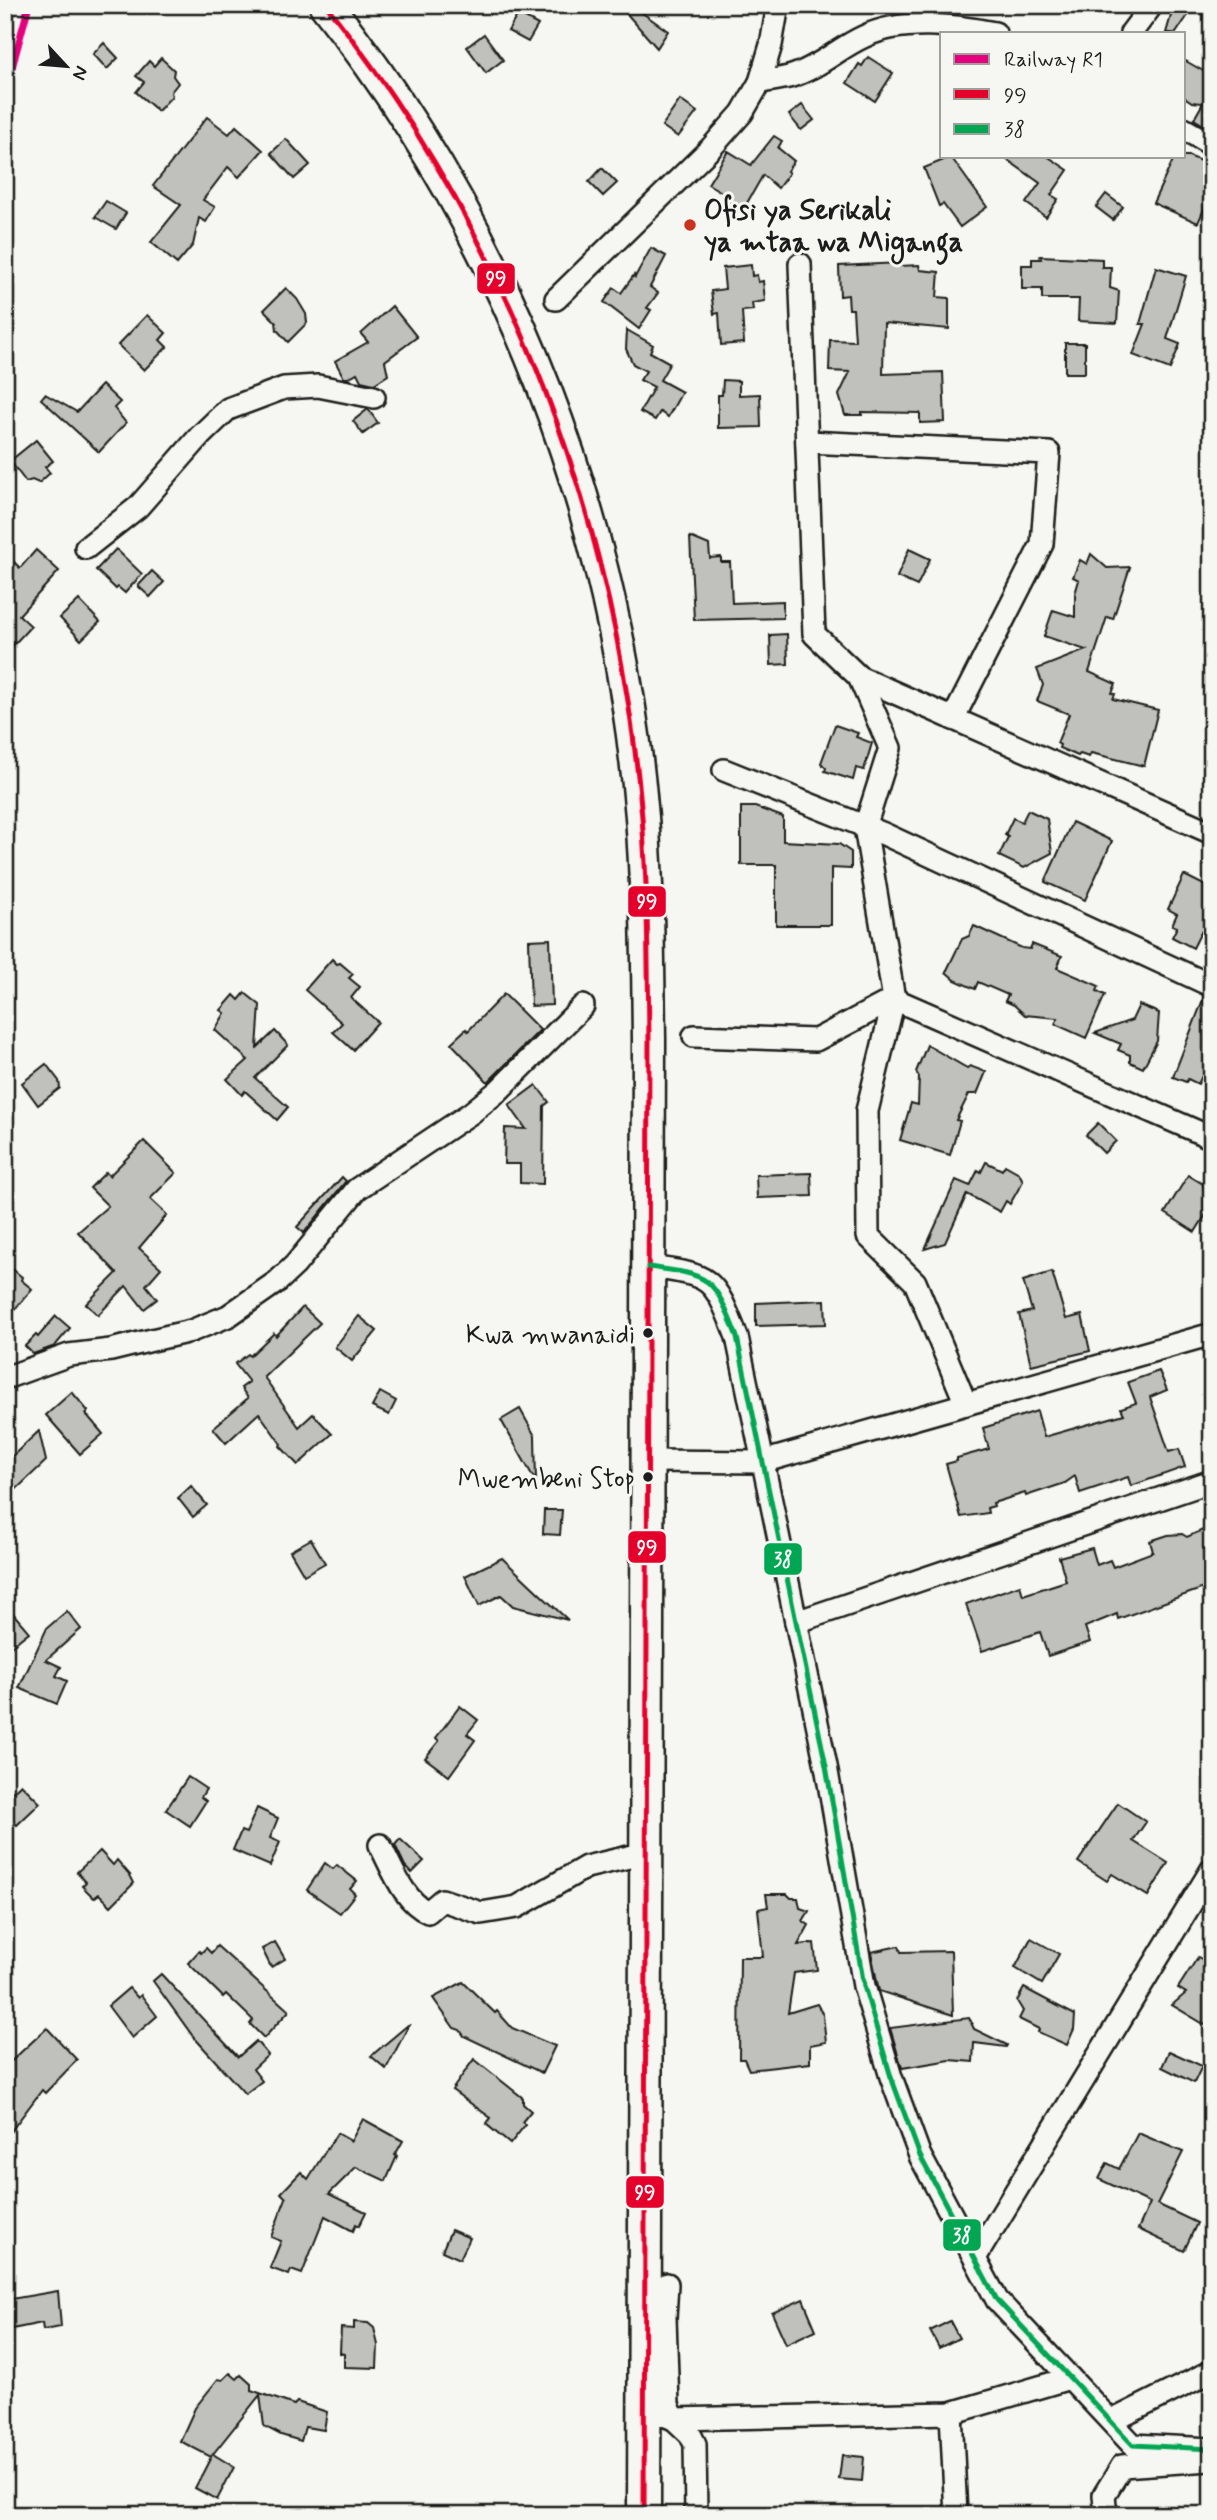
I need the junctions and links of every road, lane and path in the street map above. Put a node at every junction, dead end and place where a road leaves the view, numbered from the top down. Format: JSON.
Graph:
{"nodes":[{"id":1,"x":326,"y":5,"type":"edge"},
{"id":2,"x":778,"y":5,"type":"edge"},
{"id":3,"x":1152,"y":5,"type":"edge"},
{"id":4,"x":989,"y":32,"type":"edge"},
{"id":5,"x":1132,"y":32,"type":"edge"},
{"id":6,"x":760,"y":82,"type":"junction"},
{"id":7,"x":1186,"y":130,"type":"edge"},
{"id":8,"x":1212,"y":145,"type":"edge"},
{"id":9,"x":800,"y":264,"type":"dead end"},
{"id":10,"x":556,"y":299,"type":"dead end"},
{"id":11,"x":374,"y":397,"type":"dead end"},
{"id":12,"x":807,"y":442,"type":"junction"},
{"id":13,"x":86,"y":548,"type":"dead end"},
{"id":14,"x":859,"y":677,"type":"junction"},
{"id":15,"x":953,"y":719,"type":"junction"},
{"id":16,"x":724,"y":769,"type":"dead end"},
{"id":17,"x":865,"y":827,"type":"junction"},
{"id":18,"x":1212,"y":833,"type":"edge"},
{"id":19,"x":1212,"y":986,"type":"edge"},
{"id":20,"x":894,"y":999,"type":"junction"},
{"id":21,"x":583,"y":1006,"type":"dead end"},
{"id":22,"x":694,"y":1036,"type":"dead end"},
{"id":23,"x":1212,"y":1139,"type":"edge"},
{"id":24,"x":648,"y":1267,"type":"junction"},
{"id":25,"x":1212,"y":1337,"type":"edge"},
{"id":26,"x":5,"y":1378,"type":"edge"},
{"id":27,"x":965,"y":1404,"type":"junction"},
{"id":28,"x":647,"y":1461,"type":"junction"},
{"id":29,"x":762,"y":1462,"type":"junction"},
{"id":30,"x":1212,"y":1481,"type":"edge"},
{"id":31,"x":796,"y":1622,"type":"junction"},
{"id":32,"x":380,"y":1845,"type":"dead end"},
{"id":33,"x":646,"y":1853,"type":"junction"},
{"id":34,"x":1212,"y":1870,"type":"edge"},
{"id":35,"x":975,"y":2258,"type":"junction"},
{"id":36,"x":667,"y":2284,"type":"dead end"},
{"id":37,"x":1212,"y":2371,"type":"edge"},
{"id":38,"x":1070,"y":2378,"type":"junction"},
{"id":39,"x":645,"y":2408,"type":"junction"},
{"id":40,"x":951,"y":2413,"type":"junction"},
{"id":41,"x":674,"y":2419,"type":"junction"},
{"id":42,"x":1112,"y":2421,"type":"junction"},
{"id":43,"x":1212,"y":2449,"type":"edge"},
{"id":44,"x":1212,"y":2460,"type":"edge"},
{"id":45,"x":644,"y":2515,"type":"edge"},
{"id":46,"x":696,"y":2515,"type":"edge"},
{"id":47,"x":956,"y":2515,"type":"edge"},
{"id":48,"x":1106,"y":2515,"type":"edge"}],
"edges":[{"from":1,"to":24,"type":"highway"},
{"from":2,"to":6,"type":"street"},
{"from":3,"to":5,"type":"street"},
{"from":4,"to":6,"type":"street"},
{"from":6,"to":10,"type":"street"},
{"from":7,"to":8,"type":"street"},
{"from":9,"to":12,"type":"street"},
{"from":11,"to":13,"type":"street"},
{"from":12,"to":14,"type":"street"},
{"from":12,"to":15,"type":"street"},
{"from":14,"to":15,"type":"street"},
{"from":14,"to":17,"type":"street"},
{"from":15,"to":18,"type":"street"},
{"from":16,"to":17,"type":"street"},
{"from":17,"to":19,"type":"street"},
{"from":17,"to":20,"type":"street"},
{"from":20,"to":22,"type":"street"},
{"from":20,"to":23,"type":"street"},
{"from":20,"to":27,"type":"street"},
{"from":21,"to":26,"type":"street"},
{"from":24,"to":28,"type":"highway"},
{"from":24,"to":29,"type":"street"},
{"from":25,"to":27,"type":"street"},
{"from":27,"to":29,"type":"street"},
{"from":28,"to":29,"type":"street"},
{"from":28,"to":33,"type":"highway"},
{"from":29,"to":31,"type":"street"},
{"from":30,"to":31,"type":"street"},
{"from":31,"to":35,"type":"street"},
{"from":32,"to":33,"type":"street"},
{"from":33,"to":39,"type":"highway"},
{"from":34,"to":35,"type":"street"},
{"from":35,"to":38,"type":"street"},
{"from":36,"to":41,"type":"street"},
{"from":37,"to":42,"type":"street"},
{"from":38,"to":40,"type":"street"},
{"from":38,"to":42,"type":"street"},
{"from":39,"to":41,"type":"street"},
{"from":39,"to":45,"type":"highway"},
{"from":40,"to":41,"type":"street"},
{"from":40,"to":47,"type":"street"},
{"from":41,"to":46,"type":"street"},
{"from":42,"to":43,"type":"street"},
{"from":44,"to":48,"type":"street"}]}
